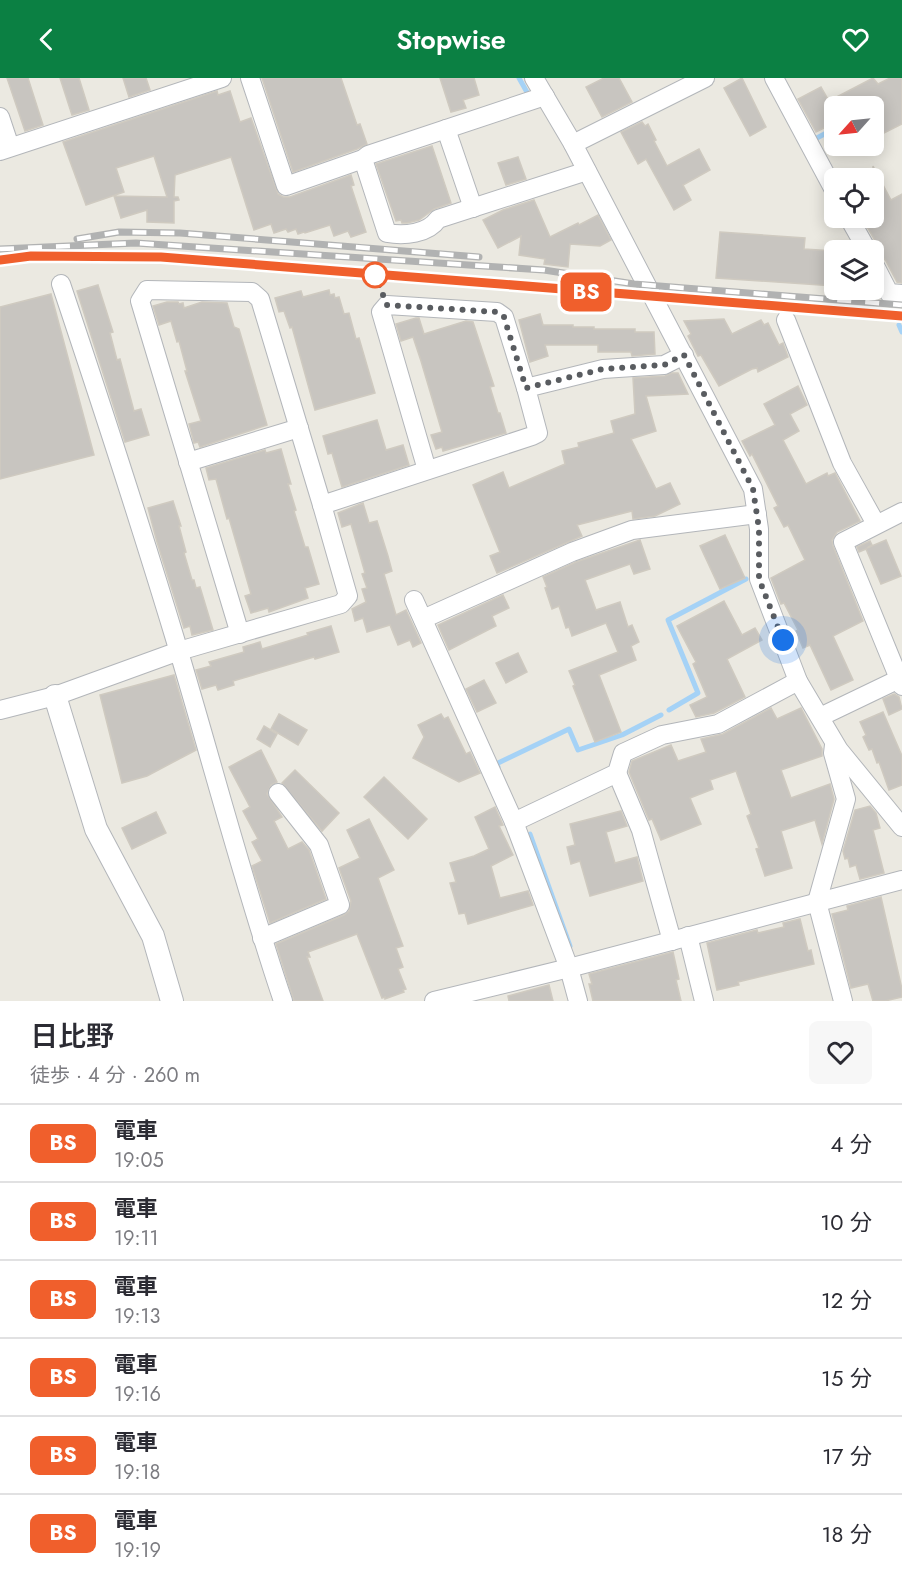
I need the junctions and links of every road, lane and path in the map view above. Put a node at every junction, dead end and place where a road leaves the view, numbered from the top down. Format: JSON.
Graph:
{"nodes":[{"id":1,"x":222,"y":78,"type":"edge"},
{"id":2,"x":250,"y":78,"type":"edge"},
{"id":3,"x":534,"y":78,"type":"edge"},
{"id":4,"x":705,"y":78,"type":"edge"},
{"id":5,"x":774,"y":78,"type":"edge"},
{"id":6,"x":545,"y":96,"type":"junction"},
{"id":7,"x":0,"y":117,"type":"edge"},
{"id":8,"x":446,"y":129,"type":"junction"},
{"id":9,"x":573,"y":144,"type":"junction"},
{"id":10,"x":5,"y":149,"type":"edge"},
{"id":11,"x":363,"y":159,"type":"junction"},
{"id":12,"x":587,"y":171,"type":"junction"},
{"id":13,"x":824,"y":171,"type":"edge"},
{"id":14,"x":473,"y":208,"type":"junction"},
{"id":15,"x":884,"y":283,"type":"edge"},
{"id":16,"x":61,"y":284,"type":"dead end"},
{"id":17,"x":902,"y":294,"type":"edge"},
{"id":18,"x":786,"y":320,"type":"dead end"},
{"id":19,"x":684,"y":355,"type":"junction"},
{"id":20,"x":526,"y":388,"type":"junction"},
{"id":21,"x":299,"y":428,"type":"junction"},
{"id":22,"x":188,"y":462,"type":"junction"},
{"id":23,"x":427,"y":470,"type":"junction"},
{"id":24,"x":322,"y":505,"type":"junction"},
{"id":25,"x":902,"y":512,"type":"edge"},
{"id":26,"x":757,"y":514,"type":"junction"},
{"id":27,"x":876,"y":524,"type":"junction"},
{"id":28,"x":414,"y":600,"type":"dead end"},
{"id":29,"x":423,"y":620,"type":"junction"},
{"id":30,"x":240,"y":634,"type":"junction"},
{"id":31,"x":179,"y":651,"type":"junction"},
{"id":32,"x":798,"y":681,"type":"junction"},
{"id":33,"x":901,"y":682,"type":"edge"},
{"id":34,"x":55,"y":696,"type":"junction"},
{"id":35,"x":0,"y":710,"type":"edge"},
{"id":36,"x":820,"y":717,"type":"junction"},
{"id":37,"x":835,"y":743,"type":"junction"},
{"id":38,"x":616,"y":773,"type":"junction"},
{"id":39,"x":278,"y":792,"type":"dead end"},
{"id":40,"x":514,"y":822,"type":"junction"},
{"id":41,"x":902,"y":827,"type":"edge"},
{"id":42,"x":902,"y":880,"type":"edge"},
{"id":43,"x":817,"y":902,"type":"junction"},
{"id":44,"x":262,"y":938,"type":"junction"},
{"id":45,"x":680,"y":938,"type":"junction"},
{"id":46,"x":569,"y":968,"type":"junction"},
{"id":47,"x":172,"y":1001,"type":"edge"},
{"id":48,"x":283,"y":1001,"type":"edge"},
{"id":49,"x":434,"y":1001,"type":"edge"},
{"id":50,"x":578,"y":1001,"type":"edge"},
{"id":51,"x":704,"y":1001,"type":"edge"},
{"id":52,"x":843,"y":1001,"type":"edge"}],
"edges":[{"from":1,"to":10,"type":"street"},
{"from":2,"to":11,"type":"street"},
{"from":3,"to":6,"type":"street"},
{"from":4,"to":9,"type":"street"},
{"from":5,"to":13,"type":"street"},
{"from":6,"to":8,"type":"street"},
{"from":6,"to":9,"type":"street"},
{"from":7,"to":10,"type":"street"},
{"from":8,"to":11,"type":"street"},
{"from":8,"to":14,"type":"street"},
{"from":9,"to":12,"type":"street"},
{"from":11,"to":14,"type":"street"},
{"from":12,"to":14,"type":"street"},
{"from":12,"to":19,"type":"street"},
{"from":15,"to":17,"type":"street"},
{"from":16,"to":31,"type":"street"},
{"from":18,"to":27,"type":"street"},
{"from":19,"to":20,"type":"street"},
{"from":19,"to":26,"type":"street"},
{"from":20,"to":23,"type":"street"},
{"from":20,"to":23,"type":"street"},
{"from":21,"to":22,"type":"street"},
{"from":21,"to":22,"type":"street"},
{"from":21,"to":24,"type":"street"},
{"from":22,"to":30,"type":"street"},
{"from":23,"to":24,"type":"street"},
{"from":24,"to":30,"type":"street"},
{"from":25,"to":27,"type":"street"},
{"from":26,"to":29,"type":"street"},
{"from":26,"to":32,"type":"street"},
{"from":27,"to":33,"type":"street"},
{"from":28,"to":29,"type":"street"},
{"from":29,"to":40,"type":"street"},
{"from":30,"to":31,"type":"street"},
{"from":31,"to":34,"type":"street"},
{"from":31,"to":44,"type":"street"},
{"from":32,"to":36,"type":"street"},
{"from":32,"to":38,"type":"street"},
{"from":33,"to":36,"type":"street"},
{"from":34,"to":35,"type":"street"},
{"from":34,"to":47,"type":"street"},
{"from":36,"to":37,"type":"street"},
{"from":37,"to":41,"type":"street"},
{"from":37,"to":43,"type":"street"},
{"from":38,"to":40,"type":"street"},
{"from":38,"to":45,"type":"street"},
{"from":39,"to":44,"type":"street"},
{"from":40,"to":46,"type":"street"},
{"from":42,"to":43,"type":"street"},
{"from":43,"to":45,"type":"street"},
{"from":43,"to":52,"type":"street"},
{"from":44,"to":48,"type":"street"},
{"from":45,"to":46,"type":"street"},
{"from":45,"to":51,"type":"street"},
{"from":46,"to":49,"type":"street"},
{"from":46,"to":50,"type":"street"}]}
